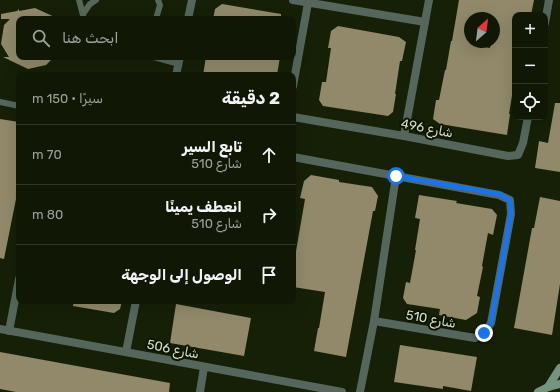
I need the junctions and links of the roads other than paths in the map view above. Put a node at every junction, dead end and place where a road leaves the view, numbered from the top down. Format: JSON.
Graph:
{"nodes":[{"id":1,"x":79,"y":0,"type":"edge"},
{"id":2,"x":96,"y":0,"type":"edge"},
{"id":3,"x":158,"y":0,"type":"edge"},
{"id":4,"x":192,"y":0,"type":"edge"},
{"id":5,"x":293,"y":0,"type":"edge"},
{"id":6,"x":429,"y":0,"type":"edge"},
{"id":7,"x":549,"y":0,"type":"edge"},
{"id":8,"x":308,"y":3,"type":"junction"},
{"id":9,"x":547,"y":12,"type":"edge"},
{"id":10,"x":83,"y":16,"type":"edge"},
{"id":11,"x":157,"y":16,"type":"edge"},
{"id":12,"x":189,"y":16,"type":"edge"},
{"id":13,"x":425,"y":22,"type":"junction"},
{"id":14,"x":179,"y":60,"type":"edge"},
{"id":15,"x":177,"y":72,"type":"edge"},
{"id":16,"x":296,"y":72,"type":"edge"},
{"id":17,"x":0,"y":102,"type":"edge"},
{"id":18,"x":16,"y":105,"type":"edge"},
{"id":19,"x":296,"y":118,"type":"edge"},
{"id":20,"x":527,"y":120,"type":"edge"},
{"id":21,"x":404,"y":136,"type":"junction"},
{"id":22,"x":296,"y":158,"type":"edge"},
{"id":23,"x":396,"y":176,"type":"junction"},
{"id":24,"x":16,"y":295,"type":"edge"},
{"id":25,"x":135,"y":304,"type":"edge"},
{"id":26,"x":374,"y":321,"type":"junction"},
{"id":27,"x":0,"y":329,"type":"edge"},
{"id":28,"x":9,"y":331,"type":"junction"},
{"id":29,"x":126,"y":352,"type":"junction"},
{"id":30,"x":204,"y":367,"type":"junction"},
{"id":31,"x":560,"y":368,"type":"edge"},
{"id":32,"x":560,"y":384,"type":"edge"},
{"id":33,"x":548,"y":387,"type":"junction"},
{"id":34,"x":200,"y":392,"type":"edge"},
{"id":35,"x":342,"y":392,"type":"edge"},
{"id":36,"x":360,"y":392,"type":"edge"},
{"id":37,"x":538,"y":392,"type":"edge"}],
"edges":[{"from":1,"to":10,"type":"lane"},
{"from":2,"to":10,"type":"lane"},
{"from":3,"to":11,"type":"lane"},
{"from":4,"to":12,"type":"street"},
{"from":5,"to":8,"type":"street"},
{"from":6,"to":13,"type":"street"},
{"from":7,"to":9,"type":"street"},
{"from":8,"to":13,"type":"street"},
{"from":8,"to":16,"type":"street"},
{"from":13,"to":21,"type":"street"},
{"from":14,"to":15,"type":"street"},
{"from":17,"to":18,"type":"lane"},
{"from":19,"to":21,"type":"street","name":"شارع 496"},
{"from":20,"to":21,"type":"street","name":"شارع 496"},
{"from":22,"to":23,"type":"street","name":"شارع 510"},
{"from":23,"to":26,"type":"street"},
{"from":23,"to":26,"type":"street","name":"شارع 510"},
{"from":24,"to":28,"type":"street"},
{"from":25,"to":29,"type":"street"},
{"from":26,"to":36,"type":"street"},
{"from":27,"to":28,"type":"street","name":"شارع 506"},
{"from":28,"to":29,"type":"street","name":"شارع 506"},
{"from":29,"to":30,"type":"street","name":"شارع 506"},
{"from":30,"to":34,"type":"street"},
{"from":30,"to":35,"type":"street","name":"شارع 506"},
{"from":31,"to":33,"type":"street"},
{"from":32,"to":33,"type":"street"},
{"from":33,"to":37,"type":"street"}]}
